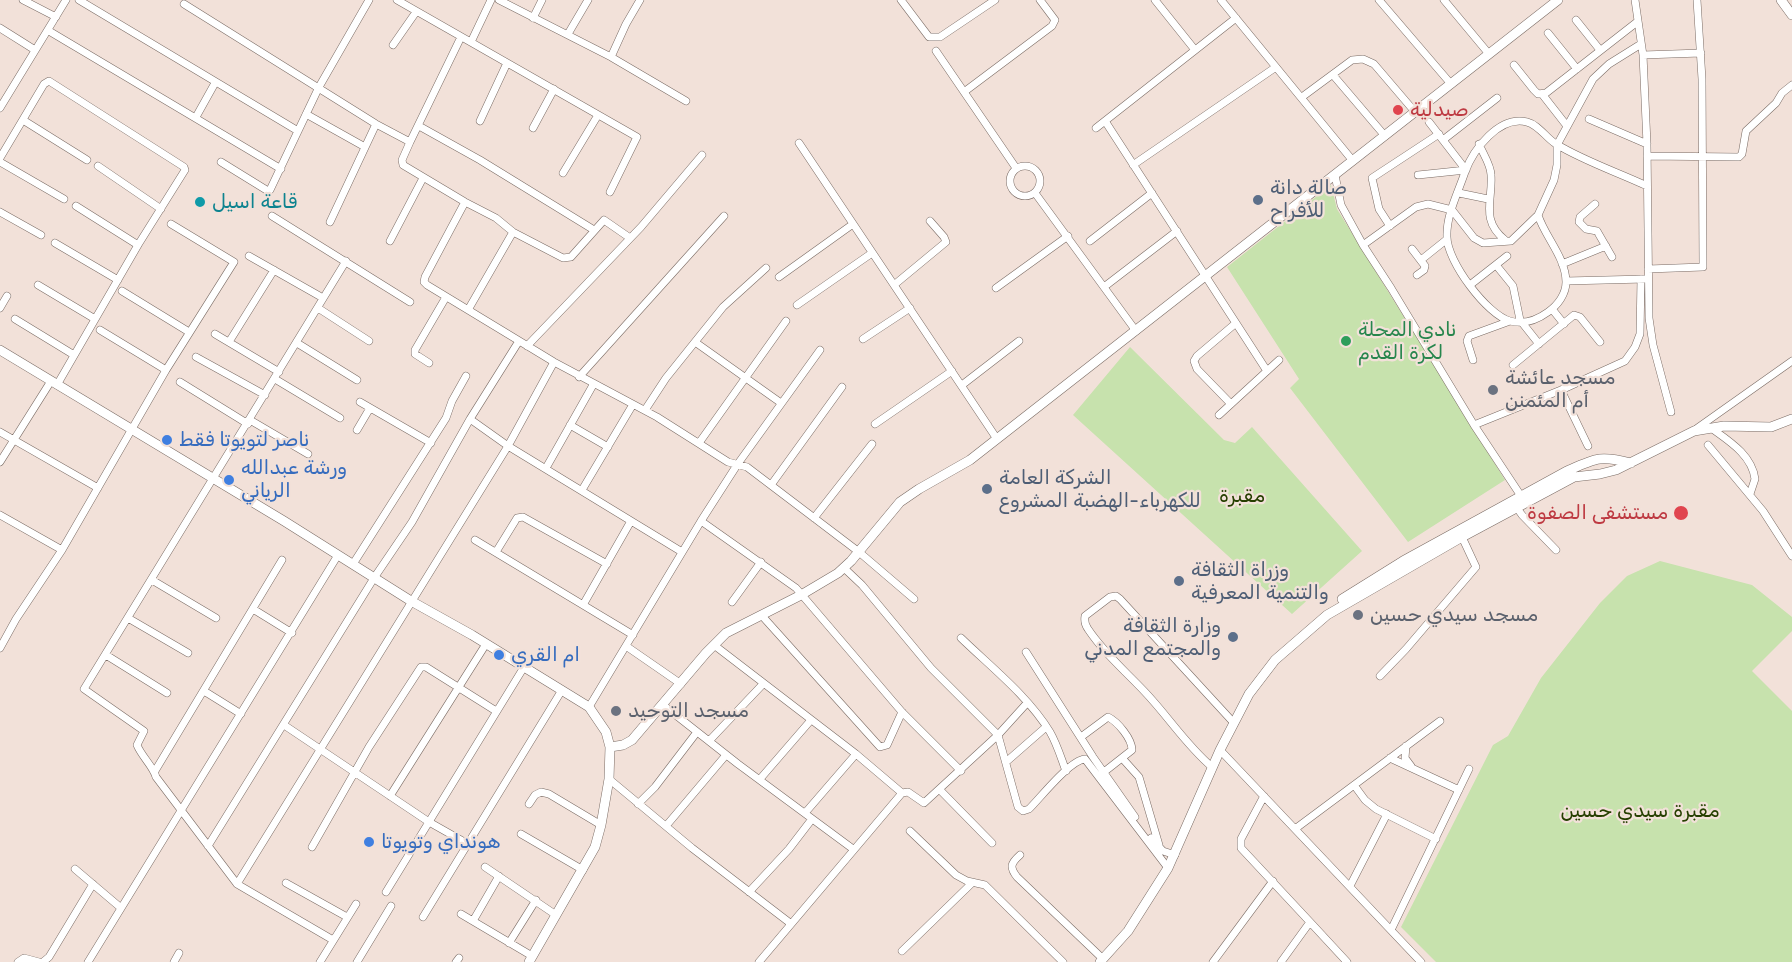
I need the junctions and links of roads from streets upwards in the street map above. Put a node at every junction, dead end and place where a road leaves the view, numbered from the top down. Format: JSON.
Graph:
{"nodes":[{"id":1,"x":23,"y":0,"type":"edge"},
{"id":2,"x":66,"y":0,"type":"edge"},
{"id":3,"x":79,"y":0,"type":"edge"},
{"id":4,"x":369,"y":0,"type":"edge"},
{"id":5,"x":397,"y":0,"type":"edge"},
{"id":6,"x":491,"y":0,"type":"edge"},
{"id":7,"x":499,"y":0,"type":"edge"},
{"id":8,"x":542,"y":0,"type":"edge"},
{"id":9,"x":588,"y":0,"type":"edge"},
{"id":10,"x":640,"y":0,"type":"edge"},
{"id":11,"x":901,"y":0,"type":"edge"},
{"id":12,"x":995,"y":0,"type":"edge"},
{"id":13,"x":1040,"y":0,"type":"edge"},
{"id":14,"x":1155,"y":0,"type":"edge"},
{"id":15,"x":1221,"y":0,"type":"edge"},
{"id":16,"x":1379,"y":0,"type":"edge"},
{"id":17,"x":1444,"y":0,"type":"edge"},
{"id":18,"x":1558,"y":0,"type":"edge"},
{"id":19,"x":1635,"y":0,"type":"edge"},
{"id":20,"x":1697,"y":0,"type":"edge"},
{"id":21,"x":1781,"y":0,"type":"edge"},
{"id":22,"x":985,"y":3,"type":"edge"},
{"id":23,"x":184,"y":4,"type":"dead end"},
{"id":24,"x":416,"y":12,"type":"junction"},
{"id":25,"x":1792,"y":15,"type":"edge"},
{"id":26,"x":56,"y":17,"type":"junction"},
{"id":27,"x":533,"y":18,"type":"junction"},
{"id":28,"x":1236,"y":18,"type":"junction"},
{"id":29,"x":1576,"y":20,"type":"dead end"},
{"id":30,"x":1637,"y":22,"type":"junction"},
{"id":31,"x":0,"y":28,"type":"edge"},
{"id":32,"x":49,"y":30,"type":"junction"},
{"id":33,"x":1548,"y":33,"type":"dead end"},
{"id":34,"x":568,"y":34,"type":"junction"},
{"id":35,"x":461,"y":37,"type":"junction"},
{"id":36,"x":471,"y":42,"type":"junction"},
{"id":37,"x":1641,"y":44,"type":"junction"},
{"id":38,"x":393,"y":45,"type":"dead end"},
{"id":39,"x":35,"y":50,"type":"junction"},
{"id":40,"x":1195,"y":50,"type":"junction"},
{"id":41,"x":1600,"y":50,"type":"junction"},
{"id":42,"x":936,"y":51,"type":"dead end"},
{"id":43,"x":1701,"y":53,"type":"junction"},
{"id":44,"x":1490,"y":54,"type":"junction"},
{"id":45,"x":1642,"y":55,"type":"junction"},
{"id":46,"x":611,"y":57,"type":"junction"},
{"id":47,"x":507,"y":63,"type":"junction"},
{"id":48,"x":1514,"y":65,"type":"dead end"},
{"id":49,"x":1276,"y":67,"type":"junction"},
{"id":50,"x":1577,"y":69,"type":"junction"},
{"id":51,"x":1333,"y":75,"type":"junction"},
{"id":52,"x":215,"y":83,"type":"junction"},
{"id":53,"x":1450,"y":84,"type":"junction"},
{"id":54,"x":1792,"y":85,"type":"edge"},
{"id":55,"x":319,"y":87,"type":"junction"},
{"id":56,"x":554,"y":89,"type":"junction"},
{"id":57,"x":964,"y":92,"type":"junction"},
{"id":58,"x":1542,"y":94,"type":"junction"},
{"id":59,"x":1302,"y":97,"type":"junction"},
{"id":60,"x":1497,"y":98,"type":"dead end"},
{"id":61,"x":686,"y":101,"type":"dead end"},
{"id":62,"x":0,"y":108,"type":"edge"},
{"id":63,"x":1415,"y":112,"type":"junction"},
{"id":64,"x":306,"y":114,"type":"junction"},
{"id":65,"x":598,"y":115,"type":"junction"},
{"id":66,"x":196,"y":117,"type":"junction"},
{"id":67,"x":1589,"y":119,"type":"dead end"},
{"id":68,"x":23,"y":120,"type":"junction"},
{"id":69,"x":480,"y":121,"type":"dead end"},
{"id":70,"x":1105,"y":122,"type":"junction"},
{"id":71,"x":1429,"y":122,"type":"dead end"},
{"id":72,"x":376,"y":124,"type":"junction"},
{"id":73,"x":419,"y":126,"type":"junction"},
{"id":74,"x":1567,"y":126,"type":"junction"},
{"id":75,"x":533,"y":128,"type":"dead end"},
{"id":76,"x":1096,"y":128,"type":"dead end"},
{"id":77,"x":298,"y":131,"type":"junction"},
{"id":78,"x":1384,"y":136,"type":"junction"},
{"id":79,"x":1441,"y":137,"type":"junction"},
{"id":80,"x":410,"y":142,"type":"junction"},
{"id":81,"x":799,"y":143,"type":"dead end"},
{"id":82,"x":1479,"y":144,"type":"junction"},
{"id":83,"x":1647,"y":144,"type":"junction"},
{"id":84,"x":1557,"y":145,"type":"junction"},
{"id":85,"x":364,"y":147,"type":"junction"},
{"id":86,"x":702,"y":155,"type":"dead end"},
{"id":87,"x":1647,"y":156,"type":"junction"},
{"id":88,"x":1701,"y":157,"type":"junction"},
{"id":89,"x":0,"y":160,"type":"edge"},
{"id":90,"x":87,"y":160,"type":"dead end"},
{"id":91,"x":1353,"y":161,"type":"junction"},
{"id":92,"x":221,"y":162,"type":"dead end"},
{"id":93,"x":1133,"y":165,"type":"junction"},
{"id":94,"x":98,"y":166,"type":"dead end"},
{"id":95,"x":1016,"y":168,"type":"junction"},
{"id":96,"x":281,"y":169,"type":"junction"},
{"id":97,"x":1466,"y":170,"type":"junction"},
{"id":98,"x":563,"y":172,"type":"dead end"},
{"id":99,"x":1335,"y":175,"type":"junction"},
{"id":100,"x":1418,"y":175,"type":"dead end"},
{"id":101,"x":423,"y":178,"type":"junction"},
{"id":102,"x":1647,"y":186,"type":"junction"},
{"id":103,"x":610,"y":192,"type":"dead end"},
{"id":104,"x":1035,"y":193,"type":"junction"},
{"id":105,"x":1459,"y":193,"type":"junction"},
{"id":106,"x":1152,"y":194,"type":"junction"},
{"id":107,"x":64,"y":199,"type":"dead end"},
{"id":108,"x":1488,"y":199,"type":"junction"},
{"id":109,"x":465,"y":202,"type":"junction"},
{"id":110,"x":1594,"y":204,"type":"dead end"},
{"id":111,"x":76,"y":206,"type":"dead end"},
{"id":112,"x":161,"y":208,"type":"junction"},
{"id":113,"x":1452,"y":210,"type":"junction"},
{"id":114,"x":0,"y":212,"type":"edge"},
{"id":115,"x":1538,"y":215,"type":"junction"},
{"id":116,"x":272,"y":216,"type":"dead end"},
{"id":117,"x":724,"y":216,"type":"dead end"},
{"id":118,"x":930,"y":220,"type":"dead end"},
{"id":119,"x":330,"y":222,"type":"dead end"},
{"id":120,"x":171,"y":224,"type":"dead end"},
{"id":121,"x":853,"y":224,"type":"junction"},
{"id":122,"x":1390,"y":226,"type":"junction"},
{"id":123,"x":594,"y":230,"type":"junction"},
{"id":124,"x":1177,"y":231,"type":"junction"},
{"id":125,"x":513,"y":232,"type":"junction"},
{"id":126,"x":41,"y":235,"type":"dead end"},
{"id":127,"x":1068,"y":236,"type":"junction"},
{"id":128,"x":630,"y":238,"type":"junction"},
{"id":129,"x":1446,"y":240,"type":"junction"},
{"id":130,"x":1505,"y":240,"type":"junction"},
{"id":131,"x":390,"y":241,"type":"dead end"},
{"id":132,"x":1090,"y":241,"type":"dead end"},
{"id":133,"x":55,"y":243,"type":"dead end"},
{"id":134,"x":1363,"y":245,"type":"junction"},
{"id":135,"x":138,"y":246,"type":"junction"},
{"id":136,"x":1606,"y":246,"type":"junction"},
{"id":137,"x":1412,"y":249,"type":"dead end"},
{"id":138,"x":872,"y":253,"type":"junction"},
{"id":139,"x":249,"y":255,"type":"dead end"},
{"id":140,"x":1507,"y":256,"type":"dead end"},
{"id":141,"x":1612,"y":257,"type":"dead end"},
{"id":142,"x":1421,"y":260,"type":"junction"},
{"id":143,"x":346,"y":261,"type":"junction"},
{"id":144,"x":1562,"y":264,"type":"junction"},
{"id":145,"x":1496,"y":265,"type":"junction"},
{"id":146,"x":766,"y":268,"type":"dead end"},
{"id":147,"x":1648,"y":269,"type":"junction"},
{"id":148,"x":274,"y":270,"type":"junction"},
{"id":149,"x":1417,"y":275,"type":"dead end"},
{"id":150,"x":1206,"y":276,"type":"junction"},
{"id":151,"x":778,"y":277,"type":"dead end"},
{"id":152,"x":1645,"y":279,"type":"junction"},
{"id":153,"x":118,"y":280,"type":"junction"},
{"id":154,"x":1566,"y":281,"type":"junction"},
{"id":155,"x":38,"y":285,"type":"dead end"},
{"id":156,"x":894,"y":285,"type":"junction"},
{"id":157,"x":1470,"y":285,"type":"junction"},
{"id":158,"x":1104,"y":287,"type":"junction"},
{"id":159,"x":996,"y":288,"type":"dead end"},
{"id":160,"x":123,"y":291,"type":"dead end"},
{"id":161,"x":7,"y":296,"type":"dead end"},
{"id":162,"x":446,"y":297,"type":"junction"},
{"id":163,"x":323,"y":298,"type":"junction"},
{"id":164,"x":410,"y":302,"type":"dead end"},
{"id":165,"x":796,"y":305,"type":"dead end"},
{"id":166,"x":0,"y":308,"type":"edge"},
{"id":167,"x":318,"y":308,"type":"junction"},
{"id":168,"x":910,"y":308,"type":"junction"},
{"id":169,"x":1552,"y":309,"type":"junction"},
{"id":170,"x":468,"y":310,"type":"junction"},
{"id":171,"x":15,"y":319,"type":"dead end"},
{"id":172,"x":95,"y":320,"type":"junction"},
{"id":173,"x":786,"y":321,"type":"dead end"},
{"id":174,"x":1510,"y":321,"type":"junction"},
{"id":175,"x":1236,"y":323,"type":"junction"},
{"id":176,"x":1523,"y":323,"type":"junction"},
{"id":177,"x":1564,"y":324,"type":"junction"},
{"id":178,"x":100,"y":330,"type":"dead end"},
{"id":179,"x":1136,"y":331,"type":"junction"},
{"id":180,"x":189,"y":333,"type":"junction"},
{"id":181,"x":215,"y":334,"type":"dead end"},
{"id":182,"x":862,"y":339,"type":"dead end"},
{"id":183,"x":369,"y":340,"type":"dead end"},
{"id":184,"x":519,"y":341,"type":"junction"},
{"id":185,"x":1019,"y":341,"type":"dead end"},
{"id":186,"x":229,"y":342,"type":"junction"},
{"id":187,"x":694,"y":342,"type":"junction"},
{"id":188,"x":1600,"y":342,"type":"dead end"},
{"id":189,"x":297,"y":343,"type":"junction"},
{"id":190,"x":1539,"y":344,"type":"junction"},
{"id":191,"x":527,"y":346,"type":"junction"},
{"id":192,"x":0,"y":350,"type":"edge"},
{"id":193,"x":820,"y":350,"type":"dead end"},
{"id":194,"x":74,"y":355,"type":"junction"},
{"id":195,"x":196,"y":357,"type":"dead end"},
{"id":196,"x":1278,"y":360,"type":"dead end"},
{"id":197,"x":1473,"y":360,"type":"dead end"},
{"id":198,"x":1792,"y":361,"type":"edge"},
{"id":199,"x":554,"y":362,"type":"junction"},
{"id":200,"x":429,"y":363,"type":"dead end"},
{"id":201,"x":1513,"y":365,"type":"dead end"},
{"id":202,"x":166,"y":370,"type":"junction"},
{"id":203,"x":952,"y":371,"type":"junction"},
{"id":204,"x":1267,"y":371,"type":"junction"},
{"id":205,"x":279,"y":372,"type":"junction"},
{"id":206,"x":466,"y":376,"type":"dead end"},
{"id":207,"x":579,"y":376,"type":"junction"},
{"id":208,"x":745,"y":378,"type":"junction"},
{"id":209,"x":275,"y":380,"type":"junction"},
{"id":210,"x":357,"y":380,"type":"dead end"},
{"id":211,"x":180,"y":382,"type":"dead end"},
{"id":212,"x":54,"y":383,"type":"junction"},
{"id":213,"x":593,"y":385,"type":"junction"},
{"id":214,"x":962,"y":385,"type":"junction"},
{"id":215,"x":842,"y":387,"type":"dead end"},
{"id":216,"x":1561,"y":390,"type":"junction"},
{"id":217,"x":265,"y":395,"type":"junction"},
{"id":218,"x":360,"y":402,"type":"dead end"},
{"id":219,"x":781,"y":403,"type":"junction"},
{"id":220,"x":1231,"y":404,"type":"junction"},
{"id":221,"x":632,"y":406,"type":"junction"},
{"id":222,"x":370,"y":408,"type":"junction"},
{"id":223,"x":645,"y":410,"type":"junction"},
{"id":224,"x":1671,"y":412,"type":"dead end"},
{"id":225,"x":1219,"y":415,"type":"dead end"},
{"id":226,"x":340,"y":418,"type":"dead end"},
{"id":227,"x":470,"y":419,"type":"junction"},
{"id":228,"x":1792,"y":419,"type":"edge"},
{"id":229,"x":249,"y":422,"type":"junction"},
{"id":230,"x":875,"y":424,"type":"dead end"},
{"id":231,"x":570,"y":425,"type":"junction"},
{"id":232,"x":1474,"y":425,"type":"junction"},
{"id":233,"x":1711,"y":428,"type":"junction"},
{"id":234,"x":131,"y":430,"type":"junction"},
{"id":235,"x":357,"y":430,"type":"dead end"},
{"id":236,"x":1694,"y":430,"type":"junction"},
{"id":237,"x":0,"y":432,"type":"edge"},
{"id":238,"x":13,"y":439,"type":"junction"},
{"id":239,"x":998,"y":439,"type":"junction"},
{"id":240,"x":431,"y":443,"type":"junction"},
{"id":241,"x":699,"y":444,"type":"junction"},
{"id":242,"x":872,"y":444,"type":"dead end"},
{"id":243,"x":1708,"y":445,"type":"dead end"},
{"id":244,"x":508,"y":446,"type":"junction"},
{"id":245,"x":1588,"y":446,"type":"dead end"},
{"id":246,"x":608,"y":447,"type":"junction"},
{"id":247,"x":308,"y":454,"type":"dead end"},
{"id":248,"x":0,"y":462,"type":"edge"},
{"id":249,"x":1631,"y":463,"type":"junction"},
{"id":250,"x":737,"y":465,"type":"junction"},
{"id":251,"x":546,"y":468,"type":"junction"},
{"id":252,"x":1570,"y":474,"type":"junction"},
{"id":253,"x":213,"y":480,"type":"junction"},
{"id":254,"x":771,"y":485,"type":"junction"},
{"id":255,"x":98,"y":488,"type":"junction"},
{"id":256,"x":582,"y":490,"type":"junction"},
{"id":257,"x":1750,"y":494,"type":"junction"},
{"id":258,"x":1521,"y":496,"type":"junction"},
{"id":259,"x":1517,"y":508,"type":"junction"},
{"id":260,"x":0,"y":514,"type":"edge"},
{"id":261,"x":814,"y":518,"type":"junction"},
{"id":262,"x":631,"y":521,"type":"junction"},
{"id":263,"x":701,"y":521,"type":"junction"},
{"id":264,"x":1462,"y":537,"type":"junction"},
{"id":265,"x":475,"y":540,"type":"dead end"},
{"id":266,"x":62,"y":550,"type":"junction"},
{"id":267,"x":1556,"y":550,"type":"dead end"},
{"id":268,"x":496,"y":552,"type":"junction"},
{"id":269,"x":682,"y":552,"type":"junction"},
{"id":270,"x":859,"y":552,"type":"junction"},
{"id":271,"x":338,"y":555,"type":"junction"},
{"id":272,"x":1792,"y":556,"type":"edge"},
{"id":273,"x":282,"y":560,"type":"dead end"},
{"id":274,"x":761,"y":562,"type":"junction"},
{"id":275,"x":353,"y":564,"type":"junction"},
{"id":276,"x":607,"y":564,"type":"junction"},
{"id":277,"x":844,"y":568,"type":"junction"},
{"id":278,"x":374,"y":578,"type":"junction"},
{"id":279,"x":152,"y":580,"type":"junction"},
{"id":280,"x":801,"y":595,"type":"junction"},
{"id":281,"x":914,"y":599,"type":"dead end"},
{"id":282,"x":411,"y":601,"type":"junction"},
{"id":283,"x":732,"y":602,"type":"dead end"},
{"id":284,"x":583,"y":605,"type":"junction"},
{"id":285,"x":253,"y":609,"type":"junction"},
{"id":286,"x":1332,"y":610,"type":"junction"},
{"id":287,"x":128,"y":618,"type":"junction"},
{"id":288,"x":216,"y":618,"type":"dead end"},
{"id":289,"x":764,"y":618,"type":"junction"},
{"id":290,"x":292,"y":633,"type":"junction"},
{"id":291,"x":633,"y":635,"type":"junction"},
{"id":292,"x":961,"y":638,"type":"dead end"},
{"id":293,"x":722,"y":639,"type":"junction"},
{"id":294,"x":1,"y":643,"type":"edge"},
{"id":295,"x":486,"y":644,"type":"junction"},
{"id":296,"x":714,"y":645,"type":"junction"},
{"id":297,"x":626,"y":646,"type":"junction"},
{"id":298,"x":1026,"y":652,"type":"dead end"},
{"id":299,"x":188,"y":653,"type":"dead end"},
{"id":300,"x":106,"y":655,"type":"junction"},
{"id":301,"x":524,"y":667,"type":"junction"},
{"id":302,"x":1380,"y":676,"type":"dead end"},
{"id":303,"x":681,"y":684,"type":"junction"},
{"id":304,"x":763,"y":684,"type":"junction"},
{"id":305,"x":458,"y":687,"type":"junction"},
{"id":306,"x":562,"y":690,"type":"junction"},
{"id":307,"x":204,"y":691,"type":"junction"},
{"id":308,"x":166,"y":693,"type":"dead end"},
{"id":309,"x":1027,"y":703,"type":"junction"},
{"id":310,"x":663,"y":705,"type":"junction"},
{"id":311,"x":589,"y":707,"type":"junction"},
{"id":312,"x":496,"y":711,"type":"junction"},
{"id":313,"x":903,"y":712,"type":"junction"},
{"id":314,"x":242,"y":714,"type":"junction"},
{"id":315,"x":812,"y":720,"type":"junction"},
{"id":316,"x":1440,"y":721,"type":"dead end"},
{"id":317,"x":1233,"y":722,"type":"junction"},
{"id":318,"x":284,"y":725,"type":"junction"},
{"id":319,"x":1046,"y":727,"type":"junction"},
{"id":320,"x":698,"y":732,"type":"junction"},
{"id":321,"x":998,"y":735,"type":"junction"},
{"id":322,"x":1081,"y":737,"type":"junction"},
{"id":323,"x":709,"y":741,"type":"junction"},
{"id":324,"x":1406,"y":746,"type":"junction"},
{"id":325,"x":610,"y":747,"type":"junction"},
{"id":326,"x":321,"y":749,"type":"junction"},
{"id":327,"x":1220,"y":750,"type":"junction"},
{"id":328,"x":726,"y":754,"type":"junction"},
{"id":329,"x":856,"y":754,"type":"junction"},
{"id":330,"x":1122,"y":758,"type":"junction"},
{"id":331,"x":1390,"y":758,"type":"junction"},
{"id":332,"x":1006,"y":762,"type":"junction"},
{"id":333,"x":1411,"y":766,"type":"junction"},
{"id":334,"x":1212,"y":767,"type":"junction"},
{"id":335,"x":1469,"y":769,"type":"dead end"},
{"id":336,"x":155,"y":771,"type":"junction"},
{"id":337,"x":961,"y":771,"type":"junction"},
{"id":338,"x":1066,"y":771,"type":"junction"},
{"id":339,"x":1104,"y":772,"type":"junction"},
{"id":340,"x":354,"y":773,"type":"junction"},
{"id":341,"x":609,"y":779,"type":"junction"},
{"id":342,"x":760,"y":779,"type":"junction"},
{"id":343,"x":1354,"y":785,"type":"junction"},
{"id":344,"x":940,"y":790,"type":"junction"},
{"id":345,"x":1459,"y":790,"type":"junction"},
{"id":346,"x":902,"y":793,"type":"junction"},
{"id":347,"x":390,"y":796,"type":"junction"},
{"id":348,"x":1264,"y":796,"type":"junction"},
{"id":349,"x":529,"y":804,"type":"dead end"},
{"id":350,"x":639,"y":804,"type":"junction"},
{"id":351,"x":182,"y":811,"type":"junction"},
{"id":352,"x":805,"y":813,"type":"junction"},
{"id":353,"x":1387,"y":814,"type":"junction"},
{"id":354,"x":812,"y":819,"type":"junction"},
{"id":355,"x":429,"y":822,"type":"junction"},
{"id":356,"x":601,"y":825,"type":"junction"},
{"id":357,"x":666,"y":826,"type":"junction"},
{"id":358,"x":1295,"y":829,"type":"junction"},
{"id":359,"x":910,"y":831,"type":"dead end"},
{"id":360,"x":521,"y":834,"type":"dead end"},
{"id":361,"x":1436,"y":838,"type":"junction"},
{"id":362,"x":992,"y":843,"type":"dead end"},
{"id":363,"x":468,"y":844,"type":"junction"},
{"id":364,"x":208,"y":846,"type":"junction"},
{"id":365,"x":312,"y":847,"type":"dead end"},
{"id":366,"x":1159,"y":847,"type":"junction"},
{"id":367,"x":853,"y":849,"type":"junction"},
{"id":368,"x":1020,"y":855,"type":"dead end"},
{"id":369,"x":1175,"y":855,"type":"junction"},
{"id":370,"x":485,"y":867,"type":"dead end"},
{"id":371,"x":1168,"y":868,"type":"junction"},
{"id":372,"x":75,"y":869,"type":"dead end"},
{"id":373,"x":583,"y":870,"type":"junction"},
{"id":374,"x":500,"y":876,"type":"junction"},
{"id":375,"x":1273,"y":881,"type":"junction"},
{"id":376,"x":972,"y":883,"type":"junction"},
{"id":377,"x":93,"y":884,"type":"junction"},
{"id":378,"x":237,"y":884,"type":"junction"},
{"id":379,"x":286,"y":884,"type":"dead end"},
{"id":380,"x":1350,"y":886,"type":"junction"},
{"id":381,"x":386,"y":892,"type":"dead end"},
{"id":382,"x":749,"y":892,"type":"junction"},
{"id":383,"x":536,"y":900,"type":"junction"},
{"id":384,"x":356,"y":904,"type":"dead end"},
{"id":385,"x":391,"y":906,"type":"dead end"},
{"id":386,"x":122,"y":908,"type":"junction"},
{"id":387,"x":461,"y":914,"type":"dead end"},
{"id":388,"x":556,"y":915,"type":"junction"},
{"id":389,"x":347,"y":917,"type":"junction"},
{"id":390,"x":423,"y":917,"type":"dead end"},
{"id":391,"x":473,"y":921,"type":"junction"},
{"id":392,"x":1310,"y":922,"type":"junction"},
{"id":393,"x":790,"y":923,"type":"junction"},
{"id":394,"x":1391,"y":930,"type":"junction"},
{"id":395,"x":333,"y":940,"type":"junction"},
{"id":396,"x":509,"y":943,"type":"junction"},
{"id":397,"x":902,"y":951,"type":"dead end"},
{"id":398,"x":179,"y":953,"type":"dead end"},
{"id":399,"x":530,"y":959,"type":"edge"},
{"id":400,"x":1101,"y":960,"type":"edge"},
{"id":401,"x":1418,"y":961,"type":"edge"},
{"id":402,"x":18,"y":962,"type":"edge"},
{"id":403,"x":39,"y":962,"type":"edge"},
{"id":404,"x":44,"y":962,"type":"edge"},
{"id":405,"x":88,"y":962,"type":"edge"},
{"id":406,"x":174,"y":962,"type":"edge"},
{"id":407,"x":320,"y":962,"type":"edge"},
{"id":408,"x":357,"y":962,"type":"edge"},
{"id":409,"x":759,"y":962,"type":"edge"},
{"id":410,"x":1063,"y":962,"type":"edge"},
{"id":411,"x":1213,"y":962,"type":"edge"},
{"id":412,"x":1281,"y":962,"type":"edge"},
{"id":413,"x":1347,"y":962,"type":"edge"}],
"edges":[{"from":1,"to":26,"type":"street"},
{"from":2,"to":26,"type":"street"},
{"from":3,"to":52,"type":"street"},
{"from":4,"to":55,"type":"street"},
{"from":5,"to":24,"type":"street"},
{"from":6,"to":36,"type":"street"},
{"from":7,"to":27,"type":"street"},
{"from":8,"to":27,"type":"street"},
{"from":9,"to":34,"type":"street"},
{"from":10,"to":46,"type":"street"},
{"from":11,"to":22,"type":"street"},
{"from":12,"to":22,"type":"street"},
{"from":13,"to":57,"type":"street"},
{"from":14,"to":40,"type":"street"},
{"from":15,"to":28,"type":"street"},
{"from":16,"to":53,"type":"street"},
{"from":17,"to":44,"type":"street"},
{"from":18,"to":44,"type":"street"},
{"from":19,"to":30,"type":"street"},
{"from":20,"to":43,"type":"street"},
{"from":21,"to":25,"type":"street"},
{"from":23,"to":55,"type":"street"},
{"from":24,"to":35,"type":"street"},
{"from":24,"to":38,"type":"street"},
{"from":26,"to":32,"type":"street"},
{"from":27,"to":34,"type":"street"},
{"from":28,"to":40,"type":"street"},
{"from":28,"to":49,"type":"street"},
{"from":29,"to":41,"type":"street"},
{"from":30,"to":37,"type":"street"},
{"from":30,"to":41,"type":"street"},
{"from":31,"to":39,"type":"street"},
{"from":32,"to":39,"type":"street"},
{"from":32,"to":66,"type":"street"},
{"from":33,"to":50,"type":"street"},
{"from":34,"to":46,"type":"street"},
{"from":35,"to":36,"type":"street"},
{"from":35,"to":73,"type":"street"},
{"from":36,"to":47,"type":"street"},
{"from":37,"to":45,"type":"street"},
{"from":37,"to":74,"type":"street"},
{"from":39,"to":62,"type":"street"},
{"from":40,"to":70,"type":"street"},
{"from":41,"to":50,"type":"street"},
{"from":42,"to":57,"type":"street"},
{"from":43,"to":45,"type":"street"},
{"from":43,"to":88,"type":"street"},
{"from":44,"to":53,"type":"street"},
{"from":45,"to":83,"type":"street"},
{"from":46,"to":61,"type":"street"},
{"from":47,"to":56,"type":"street"},
{"from":47,"to":69,"type":"street"},
{"from":48,"to":58,"type":"street"},
{"from":49,"to":59,"type":"street"},
{"from":49,"to":93,"type":"street"},
{"from":50,"to":58,"type":"street"},
{"from":51,"to":59,"type":"street"},
{"from":51,"to":63,"type":"street"},
{"from":51,"to":78,"type":"street"},
{"from":52,"to":66,"type":"street"},
{"from":52,"to":77,"type":"street"},
{"from":53,"to":63,"type":"street"},
{"from":54,"to":88,"type":"street"},
{"from":55,"to":64,"type":"street"},
{"from":55,"to":72,"type":"street"},
{"from":56,"to":65,"type":"street"},
{"from":56,"to":75,"type":"street"},
{"from":57,"to":95,"type":"street"},
{"from":58,"to":74,"type":"street"},
{"from":59,"to":91,"type":"street"},
{"from":60,"to":79,"type":"street"},
{"from":63,"to":78,"type":"street"},
{"from":64,"to":77,"type":"street"},
{"from":64,"to":85,"type":"street"},
{"from":65,"to":98,"type":"street"},
{"from":65,"to":103,"type":"street"},
{"from":66,"to":96,"type":"street"},
{"from":67,"to":83,"type":"street"},
{"from":68,"to":89,"type":"street"},
{"from":68,"to":90,"type":"street"},
{"from":68,"to":112,"type":"street"},
{"from":70,"to":76,"type":"street"},
{"from":70,"to":93,"type":"street"},
{"from":71,"to":79,"type":"street"},
{"from":72,"to":80,"type":"street"},
{"from":72,"to":85,"type":"street"},
{"from":73,"to":80,"type":"street"},
{"from":73,"to":123,"type":"street"},
{"from":74,"to":84,"type":"street"},
{"from":77,"to":96,"type":"street"},
{"from":78,"to":91,"type":"street"},
{"from":79,"to":97,"type":"street"},
{"from":79,"to":122,"type":"street"},
{"from":80,"to":101,"type":"street"},
{"from":81,"to":121,"type":"street"},
{"from":82,"to":84,"type":"street"},
{"from":82,"to":97,"type":"street"},
{"from":82,"to":108,"type":"street"},
{"from":83,"to":87,"type":"street"},
{"from":84,"to":102,"type":"street"},
{"from":84,"to":115,"type":"street"},
{"from":85,"to":119,"type":"street"},
{"from":86,"to":128,"type":"street"},
{"from":87,"to":88,"type":"street"},
{"from":87,"to":102,"type":"street"},
{"from":88,"to":147,"type":"street"},
{"from":89,"to":107,"type":"street"},
{"from":91,"to":99,"type":"street"},
{"from":92,"to":96,"type":"street"},
{"from":93,"to":106,"type":"street"},
{"from":94,"to":112,"type":"street"},
{"from":95,"to":104,"type":"street"},
{"from":95,"to":104,"type":"street"},
{"from":97,"to":100,"type":"street"},
{"from":97,"to":105,"type":"street"},
{"from":99,"to":134,"type":"street"},
{"from":99,"to":150,"type":"street"},
{"from":101,"to":109,"type":"street"},
{"from":101,"to":131,"type":"street"},
{"from":102,"to":147,"type":"street"},
{"from":104,"to":127,"type":"street"},
{"from":105,"to":108,"type":"street"},
{"from":105,"to":113,"type":"street"},
{"from":106,"to":124,"type":"street"},
{"from":106,"to":132,"type":"street"},
{"from":108,"to":130,"type":"street"},
{"from":109,"to":125,"type":"street"},
{"from":109,"to":162,"type":"street"},
{"from":110,"to":136,"type":"street"},
{"from":111,"to":135,"type":"street"},
{"from":112,"to":135,"type":"street"},
{"from":113,"to":122,"type":"street"},
{"from":113,"to":129,"type":"street"},
{"from":113,"to":130,"type":"street"},
{"from":114,"to":126,"type":"street"},
{"from":115,"to":130,"type":"street"},
{"from":115,"to":144,"type":"street"},
{"from":116,"to":143,"type":"street"},
{"from":117,"to":207,"type":"street"},
{"from":118,"to":156,"type":"street"},
{"from":120,"to":180,"type":"street"},
{"from":121,"to":138,"type":"street"},
{"from":121,"to":151,"type":"street"},
{"from":122,"to":134,"type":"street"},
{"from":123,"to":125,"type":"street"},
{"from":123,"to":128,"type":"street"},
{"from":124,"to":150,"type":"street"},
{"from":124,"to":158,"type":"street"},
{"from":125,"to":170,"type":"street"},
{"from":127,"to":158,"type":"street"},
{"from":127,"to":159,"type":"street"},
{"from":128,"to":191,"type":"street"},
{"from":129,"to":142,"type":"street"},
{"from":129,"to":157,"type":"street"},
{"from":133,"to":153,"type":"street"},
{"from":134,"to":232,"type":"street"},
{"from":135,"to":153,"type":"street"},
{"from":136,"to":141,"type":"street"},
{"from":136,"to":144,"type":"street"},
{"from":137,"to":142,"type":"street"},
{"from":138,"to":156,"type":"street"},
{"from":138,"to":165,"type":"street"},
{"from":139,"to":148,"type":"street"},
{"from":140,"to":145,"type":"street"},
{"from":142,"to":149,"type":"street"},
{"from":143,"to":163,"type":"street"},
{"from":143,"to":164,"type":"street"},
{"from":144,"to":154,"type":"street"},
{"from":145,"to":157,"type":"street"},
{"from":145,"to":176,"type":"street"},
{"from":146,"to":187,"type":"street"},
{"from":147,"to":152,"type":"street"},
{"from":148,"to":163,"type":"street"},
{"from":148,"to":186,"type":"street"},
{"from":150,"to":175,"type":"street"},
{"from":150,"to":179,"type":"street"},
{"from":152,"to":154,"type":"street"},
{"from":152,"to":216,"type":"street"},
{"from":152,"to":224,"type":"street"},
{"from":153,"to":172,"type":"street"},
{"from":154,"to":169,"type":"street"},
{"from":155,"to":172,"type":"street"},
{"from":156,"to":168,"type":"street"},
{"from":157,"to":174,"type":"street"},
{"from":158,"to":179,"type":"street"},
{"from":160,"to":180,"type":"street"},
{"from":161,"to":166,"type":"street"},
{"from":162,"to":170,"type":"street"},
{"from":162,"to":200,"type":"street"},
{"from":163,"to":167,"type":"street"},
{"from":167,"to":183,"type":"street"},
{"from":167,"to":189,"type":"street"},
{"from":168,"to":182,"type":"street"},
{"from":168,"to":203,"type":"street"},
{"from":169,"to":176,"type":"street"},
{"from":169,"to":177,"type":"street"},
{"from":170,"to":184,"type":"street"},
{"from":171,"to":194,"type":"street"},
{"from":172,"to":194,"type":"street"},
{"from":173,"to":208,"type":"street"},
{"from":174,"to":176,"type":"street"},
{"from":174,"to":197,"type":"street"},
{"from":175,"to":204,"type":"street"},
{"from":175,"to":220,"type":"street"},
{"from":176,"to":190,"type":"street"},
{"from":177,"to":188,"type":"street"},
{"from":177,"to":190,"type":"street"},
{"from":178,"to":202,"type":"street"},
{"from":179,"to":239,"type":"street"},
{"from":180,"to":202,"type":"street"},
{"from":181,"to":186,"type":"street"},
{"from":184,"to":191,"type":"street"},
{"from":184,"to":227,"type":"street"},
{"from":185,"to":214,"type":"street"},
{"from":186,"to":205,"type":"street"},
{"from":187,"to":208,"type":"street"},
{"from":187,"to":223,"type":"street"},
{"from":189,"to":205,"type":"street"},
{"from":189,"to":210,"type":"street"},
{"from":190,"to":201,"type":"street"},
{"from":191,"to":199,"type":"street"},
{"from":192,"to":212,"type":"street"},
{"from":193,"to":219,"type":"street"},
{"from":194,"to":212,"type":"street"},
{"from":195,"to":217,"type":"street"},
{"from":196,"to":204,"type":"street"},
{"from":198,"to":236,"type":"street"},
{"from":199,"to":207,"type":"street"},
{"from":199,"to":244,"type":"street"},
{"from":202,"to":234,"type":"street"},
{"from":203,"to":214,"type":"street"},
{"from":203,"to":230,"type":"street"},
{"from":204,"to":220,"type":"street"},
{"from":205,"to":209,"type":"street"},
{"from":206,"to":240,"type":"street"},
{"from":207,"to":213,"type":"street"},
{"from":208,"to":219,"type":"street"},
{"from":208,"to":241,"type":"street"},
{"from":209,"to":217,"type":"street"},
{"from":209,"to":226,"type":"street"},
{"from":211,"to":229,"type":"street"},
{"from":212,"to":234,"type":"street"},
{"from":212,"to":238,"type":"street"},
{"from":213,"to":221,"type":"street"},
{"from":213,"to":231,"type":"street"},
{"from":214,"to":239,"type":"street"},
{"from":215,"to":254,"type":"street"},
{"from":216,"to":232,"type":"street"},
{"from":216,"to":245,"type":"street"},
{"from":217,"to":229,"type":"street"},
{"from":218,"to":222,"type":"street"},
{"from":219,"to":250,"type":"street"},
{"from":220,"to":225,"type":"street"},
{"from":221,"to":223,"type":"street"},
{"from":221,"to":246,"type":"street"},
{"from":222,"to":235,"type":"street"},
{"from":222,"to":240,"type":"street"},
{"from":223,"to":241,"type":"street"},
{"from":227,"to":244,"type":"street"},
{"from":227,"to":278,"type":"street"},
{"from":228,"to":233,"type":"street"},
{"from":229,"to":247,"type":"street"},
{"from":229,"to":253,"type":"street"},
{"from":231,"to":246,"type":"street"},
{"from":231,"to":251,"type":"street"},
{"from":232,"to":258,"type":"street"},
{"from":233,"to":236,"type":"street"},
{"from":233,"to":257,"type":"street"},
{"from":234,"to":253,"type":"street"},
{"from":234,"to":255,"type":"street"},
{"from":236,"to":249,"type":"street"},
{"from":237,"to":238,"type":"street"},
{"from":238,"to":248,"type":"street"},
{"from":238,"to":255,"type":"street"},
{"from":239,"to":270,"type":"street"},
{"from":240,"to":275,"type":"street"},
{"from":241,"to":250,"type":"street"},
{"from":242,"to":261,"type":"street"},
{"from":243,"to":257,"type":"street"},
{"from":244,"to":251,"type":"street"},
{"from":244,"to":282,"type":"street"},
{"from":246,"to":256,"type":"street"},
{"from":249,"to":252,"type":"street"},
{"from":249,"to":252,"type":"street"},
{"from":250,"to":254,"type":"street"},
{"from":250,"to":263,"type":"street"},
{"from":251,"to":256,"type":"street"},
{"from":252,"to":258,"type":"street"},
{"from":252,"to":259,"type":"street"},
{"from":253,"to":271,"type":"street"},
{"from":253,"to":279,"type":"street"},
{"from":254,"to":261,"type":"street"},
{"from":255,"to":266,"type":"street"},
{"from":256,"to":262,"type":"street"},
{"from":257,"to":272,"type":"street"},
{"from":258,"to":286,"type":"street"},
{"from":259,"to":264,"type":"street"},
{"from":259,"to":267,"type":"street"},
{"from":260,"to":266,"type":"street"},
{"from":261,"to":270,"type":"street"},
{"from":262,"to":269,"type":"street"},
{"from":262,"to":276,"type":"street"},
{"from":263,"to":269,"type":"street"},
{"from":263,"to":274,"type":"street"},
{"from":264,"to":286,"type":"street"},
{"from":264,"to":302,"type":"street"},
{"from":265,"to":268,"type":"street"},
{"from":266,"to":294,"type":"street"},
{"from":268,"to":276,"type":"street"},
{"from":268,"to":284,"type":"street"},
{"from":269,"to":291,"type":"street"},
{"from":270,"to":277,"type":"street"},
{"from":270,"to":281,"type":"street"},
{"from":271,"to":275,"type":"street"},
{"from":271,"to":290,"type":"street"},
{"from":273,"to":285,"type":"street"},
{"from":274,"to":280,"type":"street"},
{"from":274,"to":283,"type":"street"},
{"from":275,"to":278,"type":"street"},
{"from":276,"to":284,"type":"street"},
{"from":277,"to":280,"type":"street"},
{"from":277,"to":321,"type":"street"},
{"from":278,"to":282,"type":"street"},
{"from":278,"to":318,"type":"street"},
{"from":279,"to":287,"type":"street"},
{"from":279,"to":288,"type":"street"},
{"from":280,"to":289,"type":"street"},
{"from":280,"to":293,"type":"street"},
{"from":280,"to":313,"type":"street"},
{"from":282,"to":295,"type":"street"},
{"from":282,"to":326,"type":"street"},
{"from":284,"to":291,"type":"street"},
{"from":285,"to":290,"type":"street"},
{"from":285,"to":307,"type":"street"},
{"from":286,"to":317,"type":"street"},
{"from":287,"to":299,"type":"street"},
{"from":287,"to":300,"type":"street"},
{"from":289,"to":293,"type":"street"},
{"from":289,"to":313,"type":"street"},
{"from":290,"to":314,"type":"street"},
{"from":291,"to":297,"type":"street"},
{"from":292,"to":309,"type":"street"},
{"from":293,"to":296,"type":"street"},
{"from":295,"to":301,"type":"street"},
{"from":295,"to":305,"type":"street"},
{"from":296,"to":303,"type":"street"},
{"from":296,"to":304,"type":"street"},
{"from":297,"to":303,"type":"street"},
{"from":297,"to":311,"type":"street"},
{"from":298,"to":322,"type":"street"},
{"from":300,"to":308,"type":"street"},
{"from":300,"to":336,"type":"street"},
{"from":301,"to":306,"type":"street"},
{"from":301,"to":312,"type":"street"},
{"from":303,"to":310,"type":"street"},
{"from":304,"to":315,"type":"street"},
{"from":304,"to":323,"type":"street"},
{"from":305,"to":312,"type":"street"},
{"from":305,"to":340,"type":"street"},
{"from":305,"to":347,"type":"street"},
{"from":306,"to":311,"type":"street"},
{"from":306,"to":363,"type":"street"},
{"from":307,"to":314,"type":"street"},
{"from":307,"to":336,"type":"street"},
{"from":309,"to":319,"type":"street"},
{"from":309,"to":321,"type":"street"},
{"from":310,"to":320,"type":"street"},
{"from":310,"to":325,"type":"street"},
{"from":311,"to":325,"type":"street"},
{"from":312,"to":355,"type":"street"},
{"from":313,"to":337,"type":"street"},
{"from":314,"to":351,"type":"street"},
{"from":315,"to":329,"type":"street"},
{"from":315,"to":342,"type":"street"},
{"from":316,"to":324,"type":"street"},
{"from":317,"to":327,"type":"street"},
{"from":317,"to":334,"type":"street"},
{"from":318,"to":326,"type":"street"},
{"from":318,"to":364,"type":"street"},
{"from":319,"to":332,"type":"street"},
{"from":319,"to":338,"type":"street"},
{"from":320,"to":323,"type":"street"},
{"from":320,"to":350,"type":"street"},
{"from":321,"to":332,"type":"street"},
{"from":321,"to":337,"type":"street"},
{"from":322,"to":330,"type":"street"},
{"from":322,"to":339,"type":"street"},
{"from":323,"to":328,"type":"street"},
{"from":324,"to":331,"type":"street"},
{"from":324,"to":333,"type":"street"},
{"from":325,"to":341,"type":"street"},
{"from":326,"to":340,"type":"street"},
{"from":326,"to":378,"type":"street"},
{"from":327,"to":334,"type":"street"},
{"from":327,"to":348,"type":"street"},
{"from":328,"to":342,"type":"street"},
{"from":328,"to":357,"type":"street"},
{"from":329,"to":346,"type":"street"},
{"from":329,"to":352,"type":"street"},
{"from":330,"to":339,"type":"street"},
{"from":330,"to":366,"type":"street"},
{"from":331,"to":333,"type":"street"},
{"from":331,"to":343,"type":"street"},
{"from":332,"to":338,"type":"street"},
{"from":333,"to":345,"type":"street"},
{"from":334,"to":369,"type":"street"},
{"from":335,"to":345,"type":"street"},
{"from":336,"to":351,"type":"street"},
{"from":337,"to":344,"type":"street"},
{"from":338,"to":371,"type":"street"},
{"from":339,"to":366,"type":"street"},
{"from":340,"to":347,"type":"street"},
{"from":340,"to":365,"type":"street"},
{"from":341,"to":350,"type":"street"},
{"from":341,"to":356,"type":"street"},
{"from":342,"to":352,"type":"street"},
{"from":343,"to":353,"type":"street"},
{"from":343,"to":358,"type":"street"},
{"from":344,"to":346,"type":"street"},
{"from":344,"to":362,"type":"street"},
{"from":345,"to":361,"type":"street"},
{"from":346,"to":367,"type":"street"},
{"from":347,"to":355,"type":"street"},
{"from":348,"to":358,"type":"street"},
{"from":348,"to":375,"type":"street"},
{"from":349,"to":356,"type":"street"},
{"from":350,"to":357,"type":"street"},
{"from":351,"to":364,"type":"street"},
{"from":351,"to":386,"type":"street"},
{"from":352,"to":354,"type":"street"},
{"from":353,"to":361,"type":"street"},
{"from":353,"to":380,"type":"street"},
{"from":354,"to":367,"type":"street"},
{"from":354,"to":382,"type":"street"},
{"from":355,"to":363,"type":"street"},
{"from":355,"to":381,"type":"street"},
{"from":356,"to":373,"type":"street"},
{"from":357,"to":382,"type":"street"},
{"from":358,"to":380,"type":"street"},
{"from":359,"to":376,"type":"street"},
{"from":360,"to":373,"type":"street"},
{"from":361,"to":394,"type":"street"},
{"from":363,"to":390,"type":"street"},
{"from":364,"to":378,"type":"street"},
{"from":366,"to":369,"type":"street"},
{"from":367,"to":393,"type":"street"},
{"from":368,"to":400,"type":"street"},
{"from":369,"to":371,"type":"street"},
{"from":370,"to":374,"type":"street"},
{"from":371,"to":400,"type":"street"},
{"from":372,"to":377,"type":"street"},
{"from":373,"to":388,"type":"street"},
{"from":374,"to":383,"type":"street"},
{"from":374,"to":391,"type":"street"},
{"from":375,"to":392,"type":"street"},
{"from":375,"to":411,"type":"street"},
{"from":376,"to":397,"type":"street"},
{"from":376,"to":410,"type":"street"},
{"from":377,"to":386,"type":"street"},
{"from":377,"to":404,"type":"street"},
{"from":378,"to":395,"type":"street"},
{"from":379,"to":389,"type":"street"},
{"from":380,"to":394,"type":"street"},
{"from":382,"to":393,"type":"street"},
{"from":383,"to":388,"type":"street"},
{"from":383,"to":396,"type":"street"},
{"from":384,"to":389,"type":"street"},
{"from":385,"to":408,"type":"street"},
{"from":386,"to":405,"type":"street"},
{"from":387,"to":391,"type":"street"},
{"from":388,"to":399,"type":"street"},
{"from":389,"to":395,"type":"street"},
{"from":391,"to":396,"type":"street"},
{"from":392,"to":412,"type":"street"},
{"from":392,"to":413,"type":"street"},
{"from":393,"to":409,"type":"street"},
{"from":394,"to":401,"type":"street"},
{"from":395,"to":407,"type":"street"},
{"from":396,"to":399,"type":"street"},
{"from":398,"to":406,"type":"street"},
{"from":402,"to":403,"type":"street"}]}
